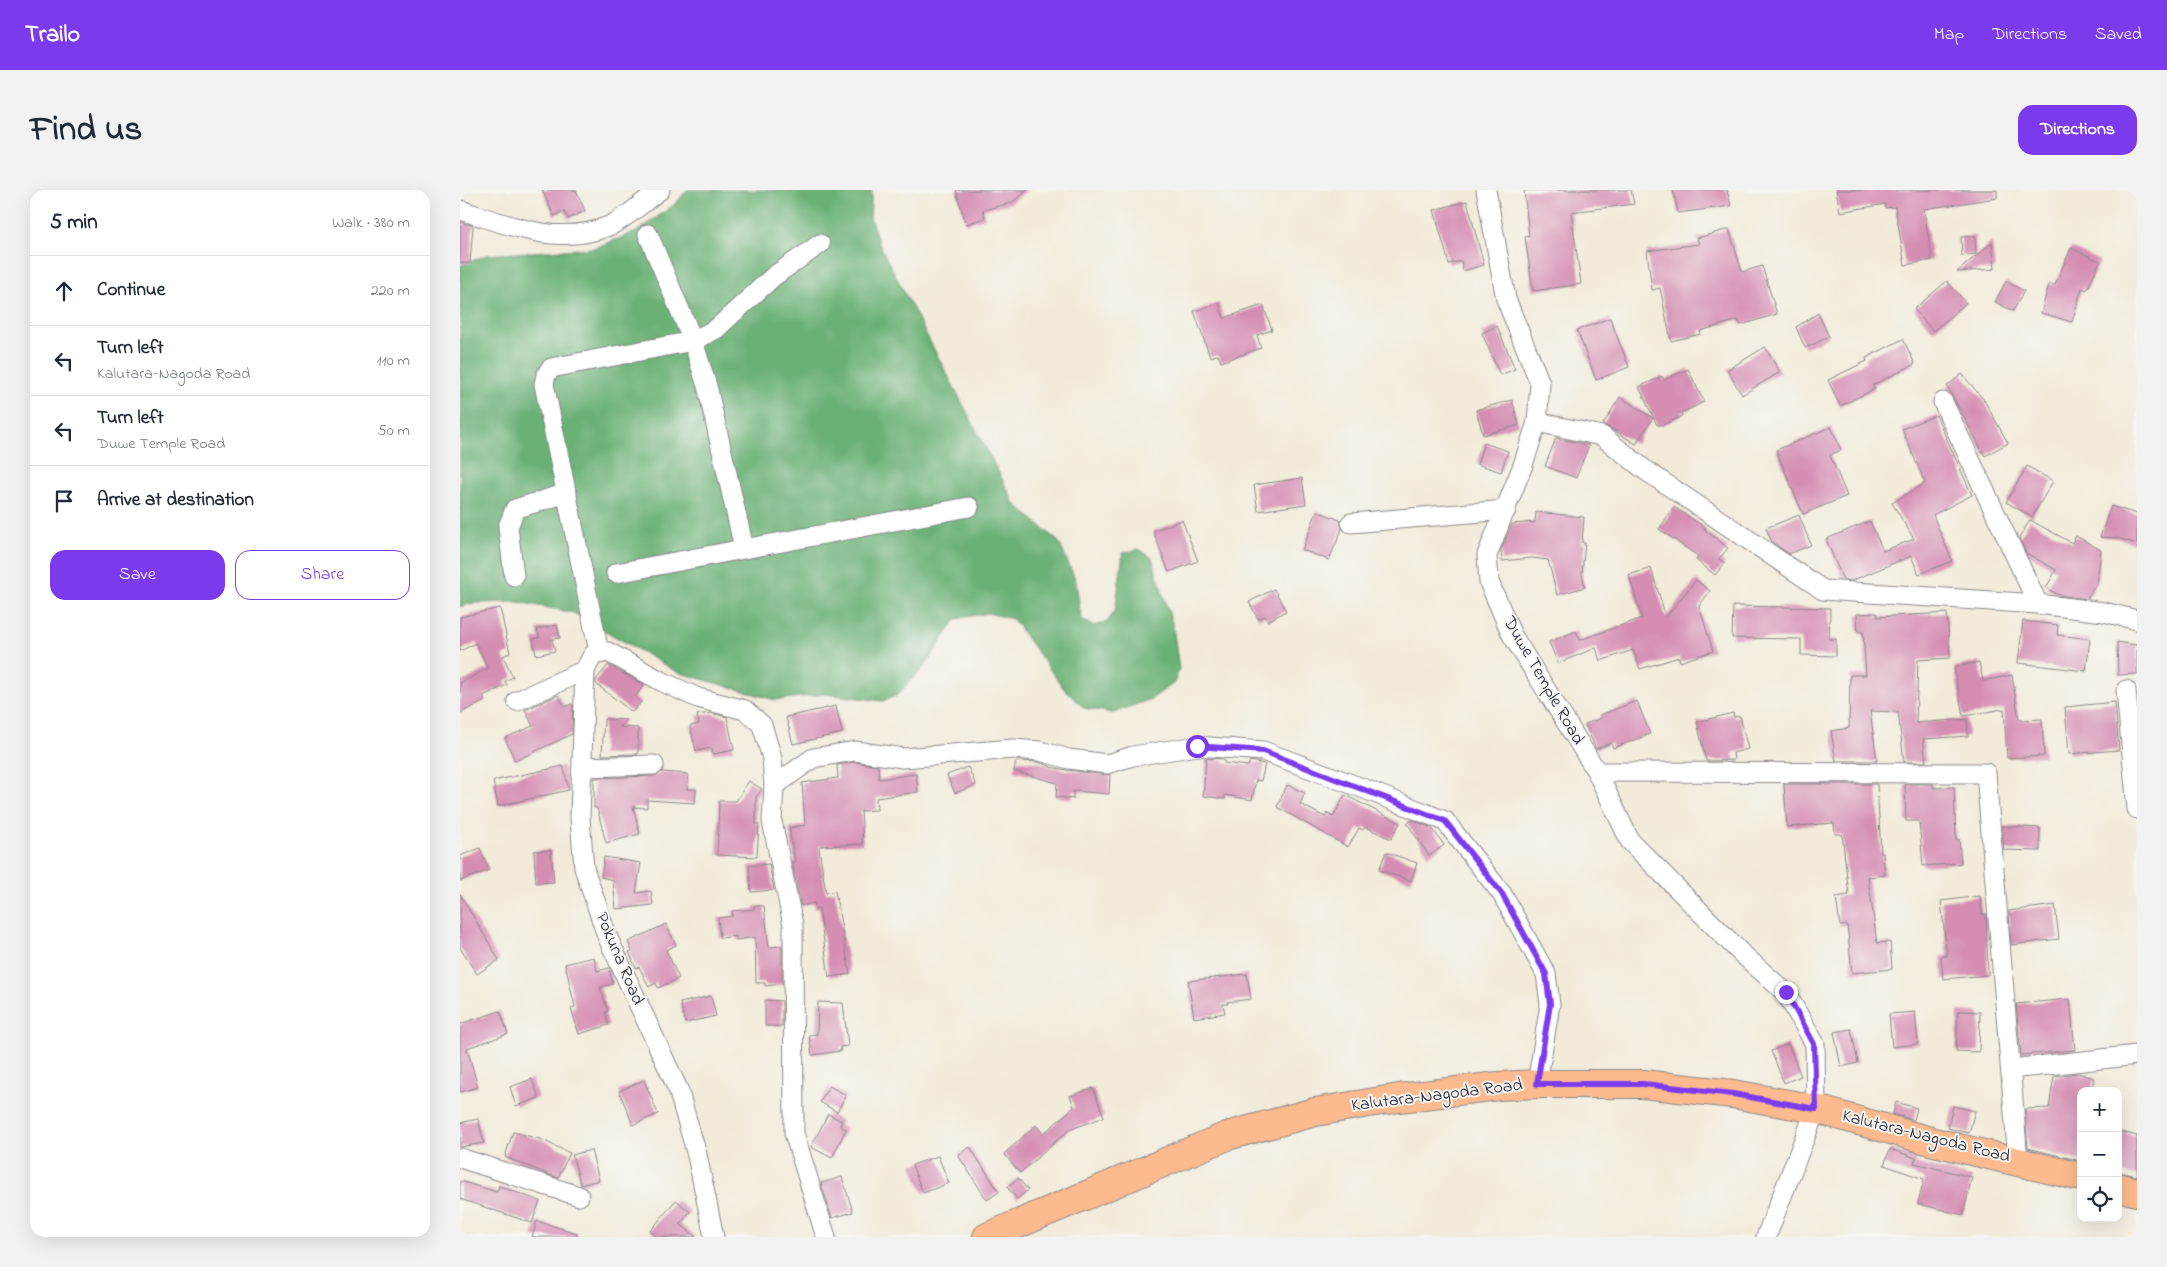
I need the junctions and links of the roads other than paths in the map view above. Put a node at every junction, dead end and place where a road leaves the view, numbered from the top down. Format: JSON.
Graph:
{"nodes":[{"id":1,"x":660,"y":190,"type":"edge"},
{"id":2,"x":1486,"y":190,"type":"edge"},
{"id":3,"x":460,"y":210,"type":"edge"},
{"id":4,"x":648,"y":234,"type":"dead end"},
{"id":5,"x":820,"y":244,"type":"dead end"},
{"id":6,"x":693,"y":340,"type":"junction"},
{"id":7,"x":1943,"y":402,"type":"dead end"},
{"id":8,"x":1537,"y":422,"type":"junction"},
{"id":9,"x":567,"y":493,"type":"junction"},
{"id":10,"x":969,"y":507,"type":"dead end"},
{"id":11,"x":1506,"y":510,"type":"junction"},
{"id":12,"x":1351,"y":523,"type":"dead end"},
{"id":13,"x":744,"y":548,"type":"junction"},
{"id":14,"x":616,"y":573,"type":"dead end"},
{"id":15,"x":514,"y":576,"type":"dead end"},
{"id":16,"x":2038,"y":604,"type":"junction"},
{"id":17,"x":2137,"y":620,"type":"edge"},
{"id":18,"x":600,"y":652,"type":"junction"},
{"id":19,"x":585,"y":670,"type":"junction"},
{"id":20,"x":2126,"y":690,"type":"dead end"},
{"id":21,"x":517,"y":701,"type":"dead end"},
{"id":22,"x":654,"y":766,"type":"dead end"},
{"id":23,"x":582,"y":767,"type":"junction"},
{"id":24,"x":1597,"y":772,"type":"junction"},
{"id":25,"x":774,"y":786,"type":"junction"},
{"id":26,"x":2137,"y":809,"type":"edge"},
{"id":27,"x":2137,"y":1055,"type":"edge"},
{"id":28,"x":2011,"y":1069,"type":"junction"},
{"id":29,"x":1537,"y":1084,"type":"junction"},
{"id":30,"x":1816,"y":1109,"type":"junction"},
{"id":31,"x":460,"y":1158,"type":"edge"},
{"id":32,"x":2018,"y":1161,"type":"junction"},
{"id":33,"x":2077,"y":1176,"type":"edge"},
{"id":34,"x":2122,"y":1188,"type":"edge"},
{"id":35,"x":2137,"y":1192,"type":"edge"},
{"id":36,"x":579,"y":1196,"type":"dead end"},
{"id":37,"x":714,"y":1237,"type":"edge"},
{"id":38,"x":826,"y":1237,"type":"edge"},
{"id":39,"x":987,"y":1237,"type":"edge"},
{"id":40,"x":1766,"y":1237,"type":"edge"}],
"edges":[{"from":1,"to":3,"type":"street"},
{"from":2,"to":8,"type":"street","name":"Duwe Temple Road"},
{"from":4,"to":6,"type":"street"},
{"from":5,"to":6,"type":"street"},
{"from":6,"to":9,"type":"street"},
{"from":6,"to":13,"type":"street"},
{"from":7,"to":16,"type":"street"},
{"from":8,"to":11,"type":"street","name":"Duwe Temple Road"},
{"from":8,"to":16,"type":"street"},
{"from":9,"to":15,"type":"street"},
{"from":9,"to":18,"type":"street"},
{"from":10,"to":13,"type":"street"},
{"from":11,"to":12,"type":"street"},
{"from":11,"to":24,"type":"street","name":"Duwe Temple Road"},
{"from":13,"to":14,"type":"street"},
{"from":16,"to":17,"type":"street"},
{"from":18,"to":19,"type":"street"},
{"from":18,"to":25,"type":"street"},
{"from":19,"to":21,"type":"street"},
{"from":19,"to":23,"type":"street","name":"Pokuna Road"},
{"from":20,"to":26,"type":"street"},
{"from":22,"to":23,"type":"street"},
{"from":23,"to":37,"type":"street","name":"Pokuna Road"},
{"from":24,"to":28,"type":"street"},
{"from":24,"to":30,"type":"street","name":"Duwe Temple Road"},
{"from":25,"to":29,"type":"street"},
{"from":25,"to":38,"type":"street"},
{"from":27,"to":28,"type":"street"},
{"from":28,"to":32,"type":"street"},
{"from":29,"to":30,"type":"main road","name":"Kalutara-Nagoda Road"},
{"from":29,"to":39,"type":"main road","name":"Kalutara-Nagoda Road"},
{"from":30,"to":32,"type":"main road","name":"Kalutara-Nagoda Road"},
{"from":30,"to":40,"type":"street"},
{"from":31,"to":36,"type":"street"},
{"from":32,"to":33,"type":"main road","name":"Kalutara-Nagoda Road"},
{"from":34,"to":35,"type":"main road"}]}
